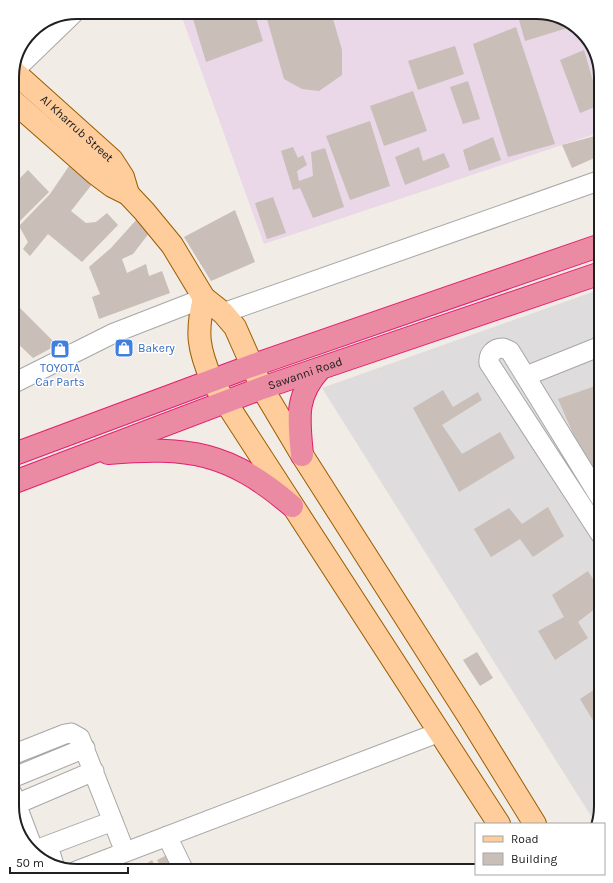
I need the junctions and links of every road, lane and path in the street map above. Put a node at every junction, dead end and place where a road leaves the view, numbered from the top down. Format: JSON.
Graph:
{"nodes":[{"id":1,"x":67,"y":20,"type":"edge"},
{"id":2,"x":21,"y":64,"type":"edge"},
{"id":3,"x":19,"y":76,"type":"edge"},
{"id":4,"x":19,"y":106,"type":"edge"},
{"id":5,"x":594,"y":182,"type":"edge"},
{"id":6,"x":128,"y":194,"type":"junction"},
{"id":7,"x":594,"y":247,"type":"edge"},
{"id":8,"x":594,"y":275,"type":"edge"},
{"id":9,"x":204,"y":298,"type":"junction"},
{"id":10,"x":223,"y":313,"type":"junction"},
{"id":11,"x":594,"y":349,"type":"edge"},
{"id":12,"x":252,"y":366,"type":"junction"},
{"id":13,"x":320,"y":369,"type":"junction"},
{"id":14,"x":526,"y":376,"type":"junction"},
{"id":15,"x":19,"y":380,"type":"edge"},
{"id":16,"x":212,"y":381,"type":"junction"},
{"id":17,"x":262,"y":388,"type":"junction"},
{"id":18,"x":224,"y":402,"type":"junction"},
{"id":19,"x":19,"y":452,"type":"edge"},
{"id":20,"x":302,"y":455,"type":"junction"},
{"id":21,"x":81,"y":456,"type":"junction"},
{"id":22,"x":19,"y":480,"type":"edge"},
{"id":23,"x":594,"y":485,"type":"edge"},
{"id":24,"x":292,"y":506,"type":"junction"},
{"id":25,"x":594,"y":524,"type":"edge"},
{"id":26,"x":469,"y":717,"type":"junction"},
{"id":27,"x":440,"y":732,"type":"junction"},
{"id":28,"x":85,"y":748,"type":"junction"},
{"id":29,"x":19,"y":752,"type":"edge"},
{"id":30,"x":94,"y":772,"type":"junction"},
{"id":31,"x":19,"y":775,"type":"edge"},
{"id":32,"x":19,"y":798,"type":"edge"},
{"id":33,"x":19,"y":810,"type":"edge"},
{"id":34,"x":113,"y":821,"type":"junction"},
{"id":35,"x":498,"y":823,"type":"edge"},
{"id":36,"x":534,"y":823,"type":"edge"},
{"id":37,"x":167,"y":836,"type":"junction"},
{"id":38,"x":38,"y":849,"type":"edge"},
{"id":39,"x":126,"y":852,"type":"junction"},
{"id":40,"x":94,"y":864,"type":"edge"},
{"id":41,"x":181,"y":864,"type":"edge"}],
"edges":[{"from":1,"to":2,"type":"street"},
{"from":3,"to":6,"type":"main road","name":"Al Kharrub Street"},
{"from":4,"to":6,"type":"main road","name":"Al Kharrub Street"},
{"from":5,"to":10,"type":"street"},
{"from":6,"to":9,"type":"main road","name":"Al Kharrub Street"},
{"from":7,"to":12,"type":"highway","name":"Sawanni Road"},
{"from":8,"to":13,"type":"highway","name":"Sawanni Road"},
{"from":9,"to":10,"type":"main road"},
{"from":9,"to":15,"type":"street"},
{"from":9,"to":16,"type":"main road"},
{"from":10,"to":12,"type":"main road"},
{"from":11,"to":14,"type":"street"},
{"from":12,"to":16,"type":"highway","name":"Sawanni Road"},
{"from":12,"to":17,"type":"main road"},
{"from":13,"to":17,"type":"highway","name":"Sawanni Road"},
{"from":13,"to":20,"type":"highway"},
{"from":14,"to":23,"type":"street"},
{"from":14,"to":25,"type":"street"},
{"from":16,"to":18,"type":"main road"},
{"from":16,"to":19,"type":"highway","name":"Sawanni Road"},
{"from":17,"to":18,"type":"highway","name":"Sawanni Road"},
{"from":17,"to":20,"type":"main road"},
{"from":18,"to":21,"type":"highway","name":"Sawanni Road"},
{"from":18,"to":24,"type":"main road"},
{"from":20,"to":26,"type":"main road"},
{"from":21,"to":22,"type":"highway","name":"Sawanni Road"},
{"from":21,"to":24,"type":"highway"},
{"from":24,"to":27,"type":"main road"},
{"from":26,"to":27,"type":"main road"},
{"from":26,"to":36,"type":"main road"},
{"from":27,"to":35,"type":"main road"},
{"from":27,"to":37,"type":"street"},
{"from":28,"to":29,"type":"street"},
{"from":28,"to":30,"type":"street"},
{"from":28,"to":31,"type":"street"},
{"from":30,"to":32,"type":"street"},
{"from":30,"to":34,"type":"street"},
{"from":33,"to":38,"type":"street"},
{"from":34,"to":38,"type":"street"},
{"from":34,"to":39,"type":"street"},
{"from":37,"to":39,"type":"street"},
{"from":37,"to":41,"type":"street"},
{"from":39,"to":40,"type":"street"}]}
